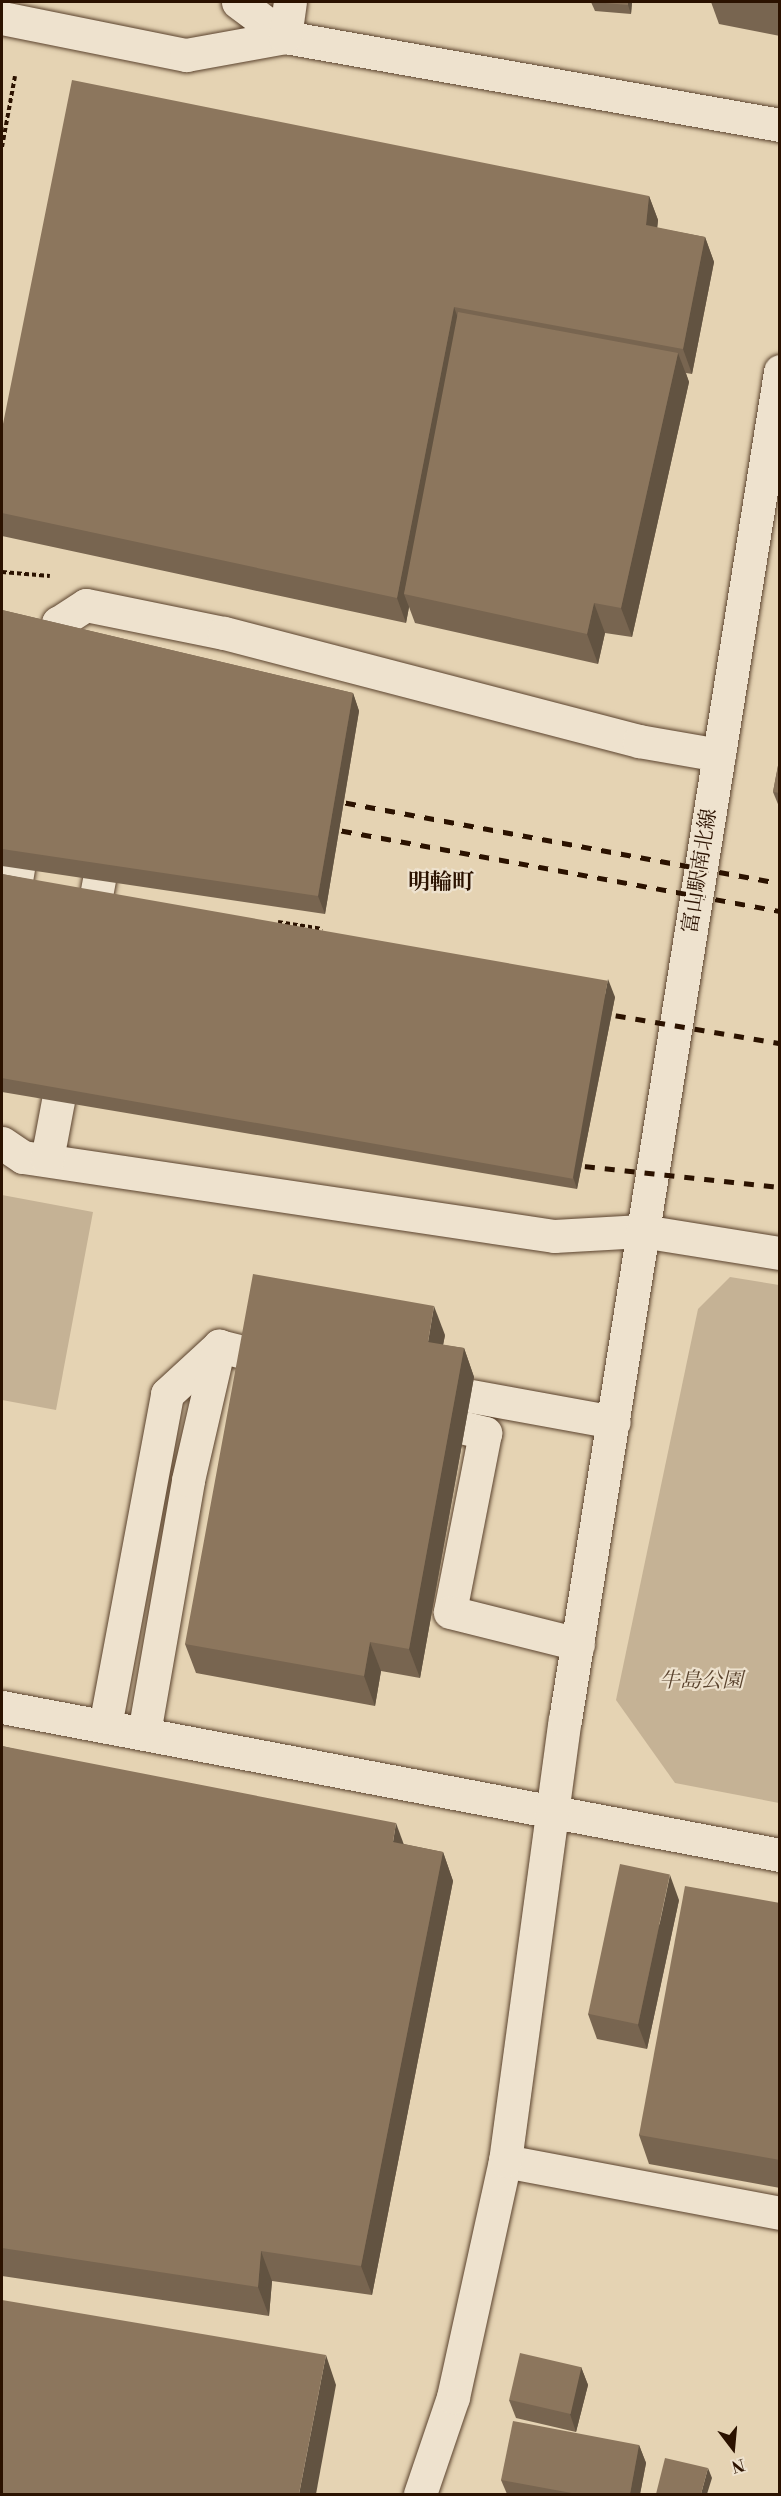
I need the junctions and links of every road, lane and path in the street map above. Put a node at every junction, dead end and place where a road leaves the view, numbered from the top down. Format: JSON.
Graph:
{"nodes":[{"id":1,"x":238,"y":2,"type":"edge"},
{"id":2,"x":290,"y":2,"type":"edge"},
{"id":3,"x":2,"y":18,"type":"edge"},
{"id":4,"x":285,"y":37,"type":"junction"},
{"id":5,"x":15,"y":76,"type":"dead end"},
{"id":6,"x":780,"y":125,"type":"edge"},
{"id":7,"x":2,"y":147,"type":"edge"},
{"id":8,"x":779,"y":379,"type":"edge"},
{"id":9,"x":2,"y":572,"type":"edge"},
{"id":10,"x":50,"y":576,"type":"dead end"},
{"id":11,"x":149,"y":616,"type":"junction"},
{"id":12,"x":142,"y":651,"type":"edge"},
{"id":13,"x":45,"y":704,"type":"edge"},
{"id":14,"x":719,"y":755,"type":"junction"},
{"id":15,"x":29,"y":797,"type":"edge"},
{"id":16,"x":114,"y":801,"type":"edge"},
{"id":17,"x":274,"y":921,"type":"edge"},
{"id":18,"x":322,"y":929,"type":"edge"},
{"id":19,"x":84,"y":963,"type":"edge"},
{"id":20,"x":2,"y":964,"type":"edge"},
{"id":21,"x":73,"y":1021,"type":"edge"},
{"id":22,"x":2,"y":1143,"type":"edge"},
{"id":23,"x":47,"y":1159,"type":"junction"},
{"id":24,"x":642,"y":1231,"type":"junction"},
{"id":25,"x":780,"y":1253,"type":"edge"},
{"id":26,"x":219,"y":1346,"type":"junction"},
{"id":27,"x":254,"y":1355,"type":"edge"},
{"id":28,"x":614,"y":1422,"type":"junction"},
{"id":29,"x":578,"y":1644,"type":"junction"},
{"id":30,"x":2,"y":1707,"type":"edge"},
{"id":31,"x":105,"y":1726,"type":"junction"},
{"id":32,"x":144,"y":1733,"type":"junction"},
{"id":33,"x":553,"y":1809,"type":"junction"},
{"id":34,"x":780,"y":1855,"type":"edge"},
{"id":35,"x":505,"y":2161,"type":"junction"},
{"id":36,"x":780,"y":2214,"type":"edge"},
{"id":37,"x":420,"y":2494,"type":"edge"}],
"edges":[{"from":1,"to":4,"type":"street"},
{"from":2,"to":4,"type":"street"},
{"from":3,"to":4,"type":"street"},
{"from":4,"to":6,"type":"street"},
{"from":5,"to":7,"type":"path"},
{"from":8,"to":14,"type":"street","name":"富山駅南北線"},
{"from":9,"to":10,"type":"path"},
{"from":11,"to":12,"type":"street"},
{"from":11,"to":13,"type":"street"},
{"from":11,"to":14,"type":"street"},
{"from":14,"to":24,"type":"street","name":"富山駅南北線"},
{"from":15,"to":20,"type":"street"},
{"from":16,"to":19,"type":"street"},
{"from":17,"to":18,"type":"path"},
{"from":21,"to":23,"type":"street"},
{"from":22,"to":23,"type":"street"},
{"from":23,"to":24,"type":"street"},
{"from":24,"to":25,"type":"street"},
{"from":24,"to":28,"type":"street","name":"富山駅南北線"},
{"from":26,"to":27,"type":"street"},
{"from":26,"to":31,"type":"street"},
{"from":26,"to":32,"type":"street"},
{"from":28,"to":29,"type":"street","name":"富山駅南北線"},
{"from":28,"to":29,"type":"street"},
{"from":29,"to":33,"type":"street","name":"富山駅南北線"},
{"from":30,"to":31,"type":"street"},
{"from":31,"to":32,"type":"street"},
{"from":32,"to":33,"type":"street"},
{"from":33,"to":34,"type":"street"},
{"from":33,"to":35,"type":"street","name":"富山駅南北線"},
{"from":35,"to":36,"type":"street"},
{"from":35,"to":37,"type":"street","name":"富山駅南北線"}]}
